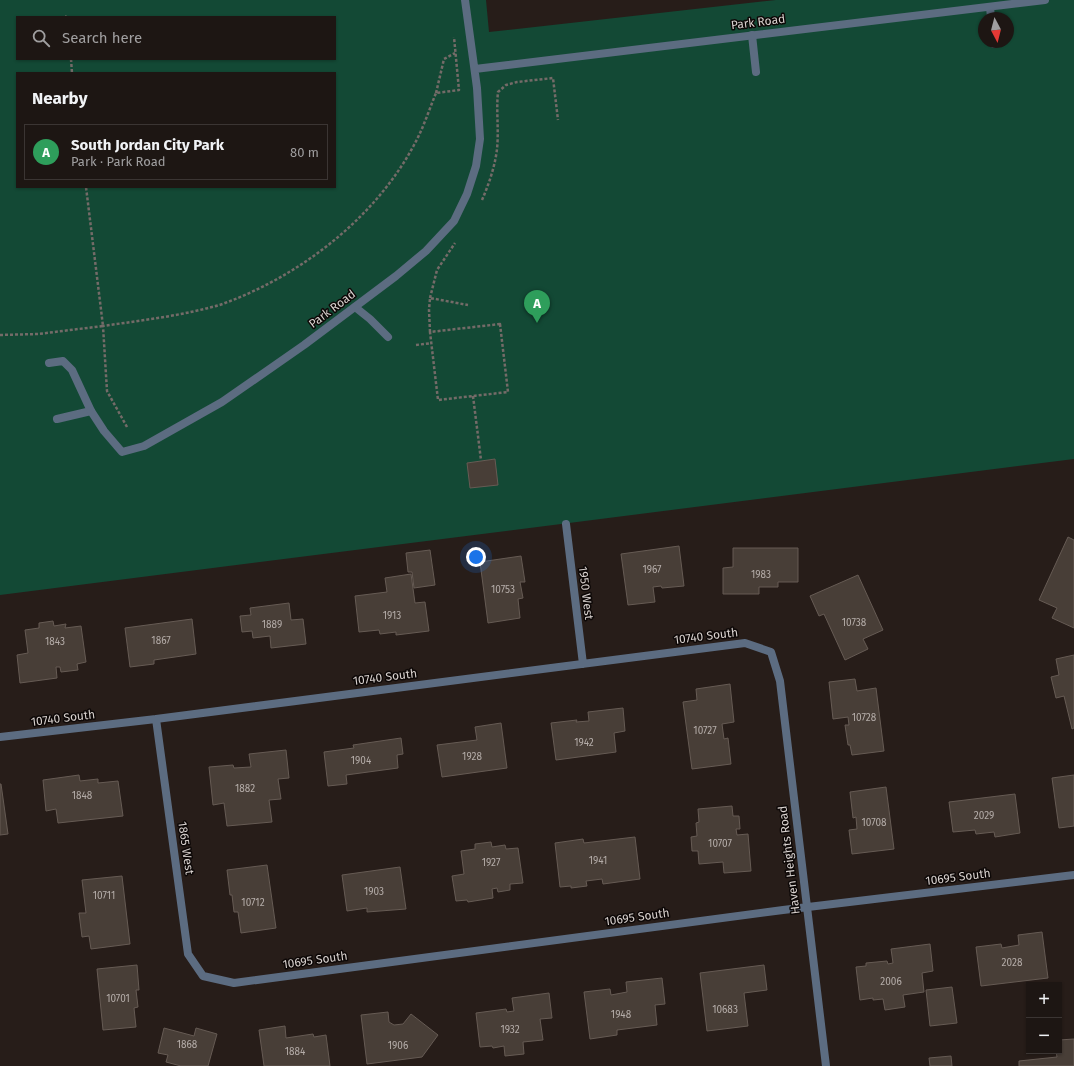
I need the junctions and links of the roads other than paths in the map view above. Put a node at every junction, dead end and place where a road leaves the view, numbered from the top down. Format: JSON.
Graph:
{"nodes":[{"id":1,"x":465,"y":0,"type":"edge"},
{"id":2,"x":1045,"y":0,"type":"edge"},
{"id":3,"x":990,"y":7,"type":"junction"},
{"id":4,"x":990,"y":12,"type":"edge"},
{"id":5,"x":752,"y":35,"type":"junction"},
{"id":6,"x":475,"y":69,"type":"junction"},
{"id":7,"x":756,"y":72,"type":"dead end"},
{"id":8,"x":355,"y":307,"type":"junction"},
{"id":9,"x":388,"y":337,"type":"dead end"},
{"id":10,"x":50,"y":363,"type":"dead end"},
{"id":11,"x":91,"y":411,"type":"junction"},
{"id":12,"x":57,"y":419,"type":"dead end"},
{"id":13,"x":566,"y":524,"type":"dead end"},
{"id":14,"x":771,"y":652,"type":"joint"},
{"id":15,"x":583,"y":664,"type":"junction"},
{"id":16,"x":156,"y":719,"type":"junction"},
{"id":17,"x":0,"y":737,"type":"edge"},
{"id":18,"x":1074,"y":875,"type":"edge"},
{"id":19,"x":807,"y":907,"type":"junction"},
{"id":20,"x":203,"y":976,"type":"joint"},
{"id":21,"x":826,"y":1066,"type":"edge"}],
"edges":[{"from":1,"to":6,"type":"street","name":"Park Road"},
{"from":2,"to":3,"type":"street","name":"Park Road"},
{"from":3,"to":4,"type":"street"},
{"from":3,"to":5,"type":"street","name":"Park Road"},
{"from":5,"to":6,"type":"street","name":"Park Road"},
{"from":5,"to":7,"type":"street"},
{"from":6,"to":8,"type":"street","name":"Park Road"},
{"from":8,"to":9,"type":"street"},
{"from":8,"to":11,"type":"street","name":"Park Road"},
{"from":10,"to":11,"type":"street"},
{"from":11,"to":12,"type":"street"},
{"from":13,"to":15,"type":"street","name":"1950 West"},
{"from":14,"to":15,"type":"street","name":"10740 South"},
{"from":14,"to":19,"type":"street","name":"Haven Heights Road"},
{"from":15,"to":16,"type":"street","name":"10740 South"},
{"from":16,"to":17,"type":"street","name":"10740 South"},
{"from":16,"to":20,"type":"street","name":"1865 West"},
{"from":18,"to":19,"type":"street","name":"10695 South"},
{"from":19,"to":20,"type":"street","name":"10695 South"},
{"from":19,"to":21,"type":"street","name":"Haven Heights Road"}]}
